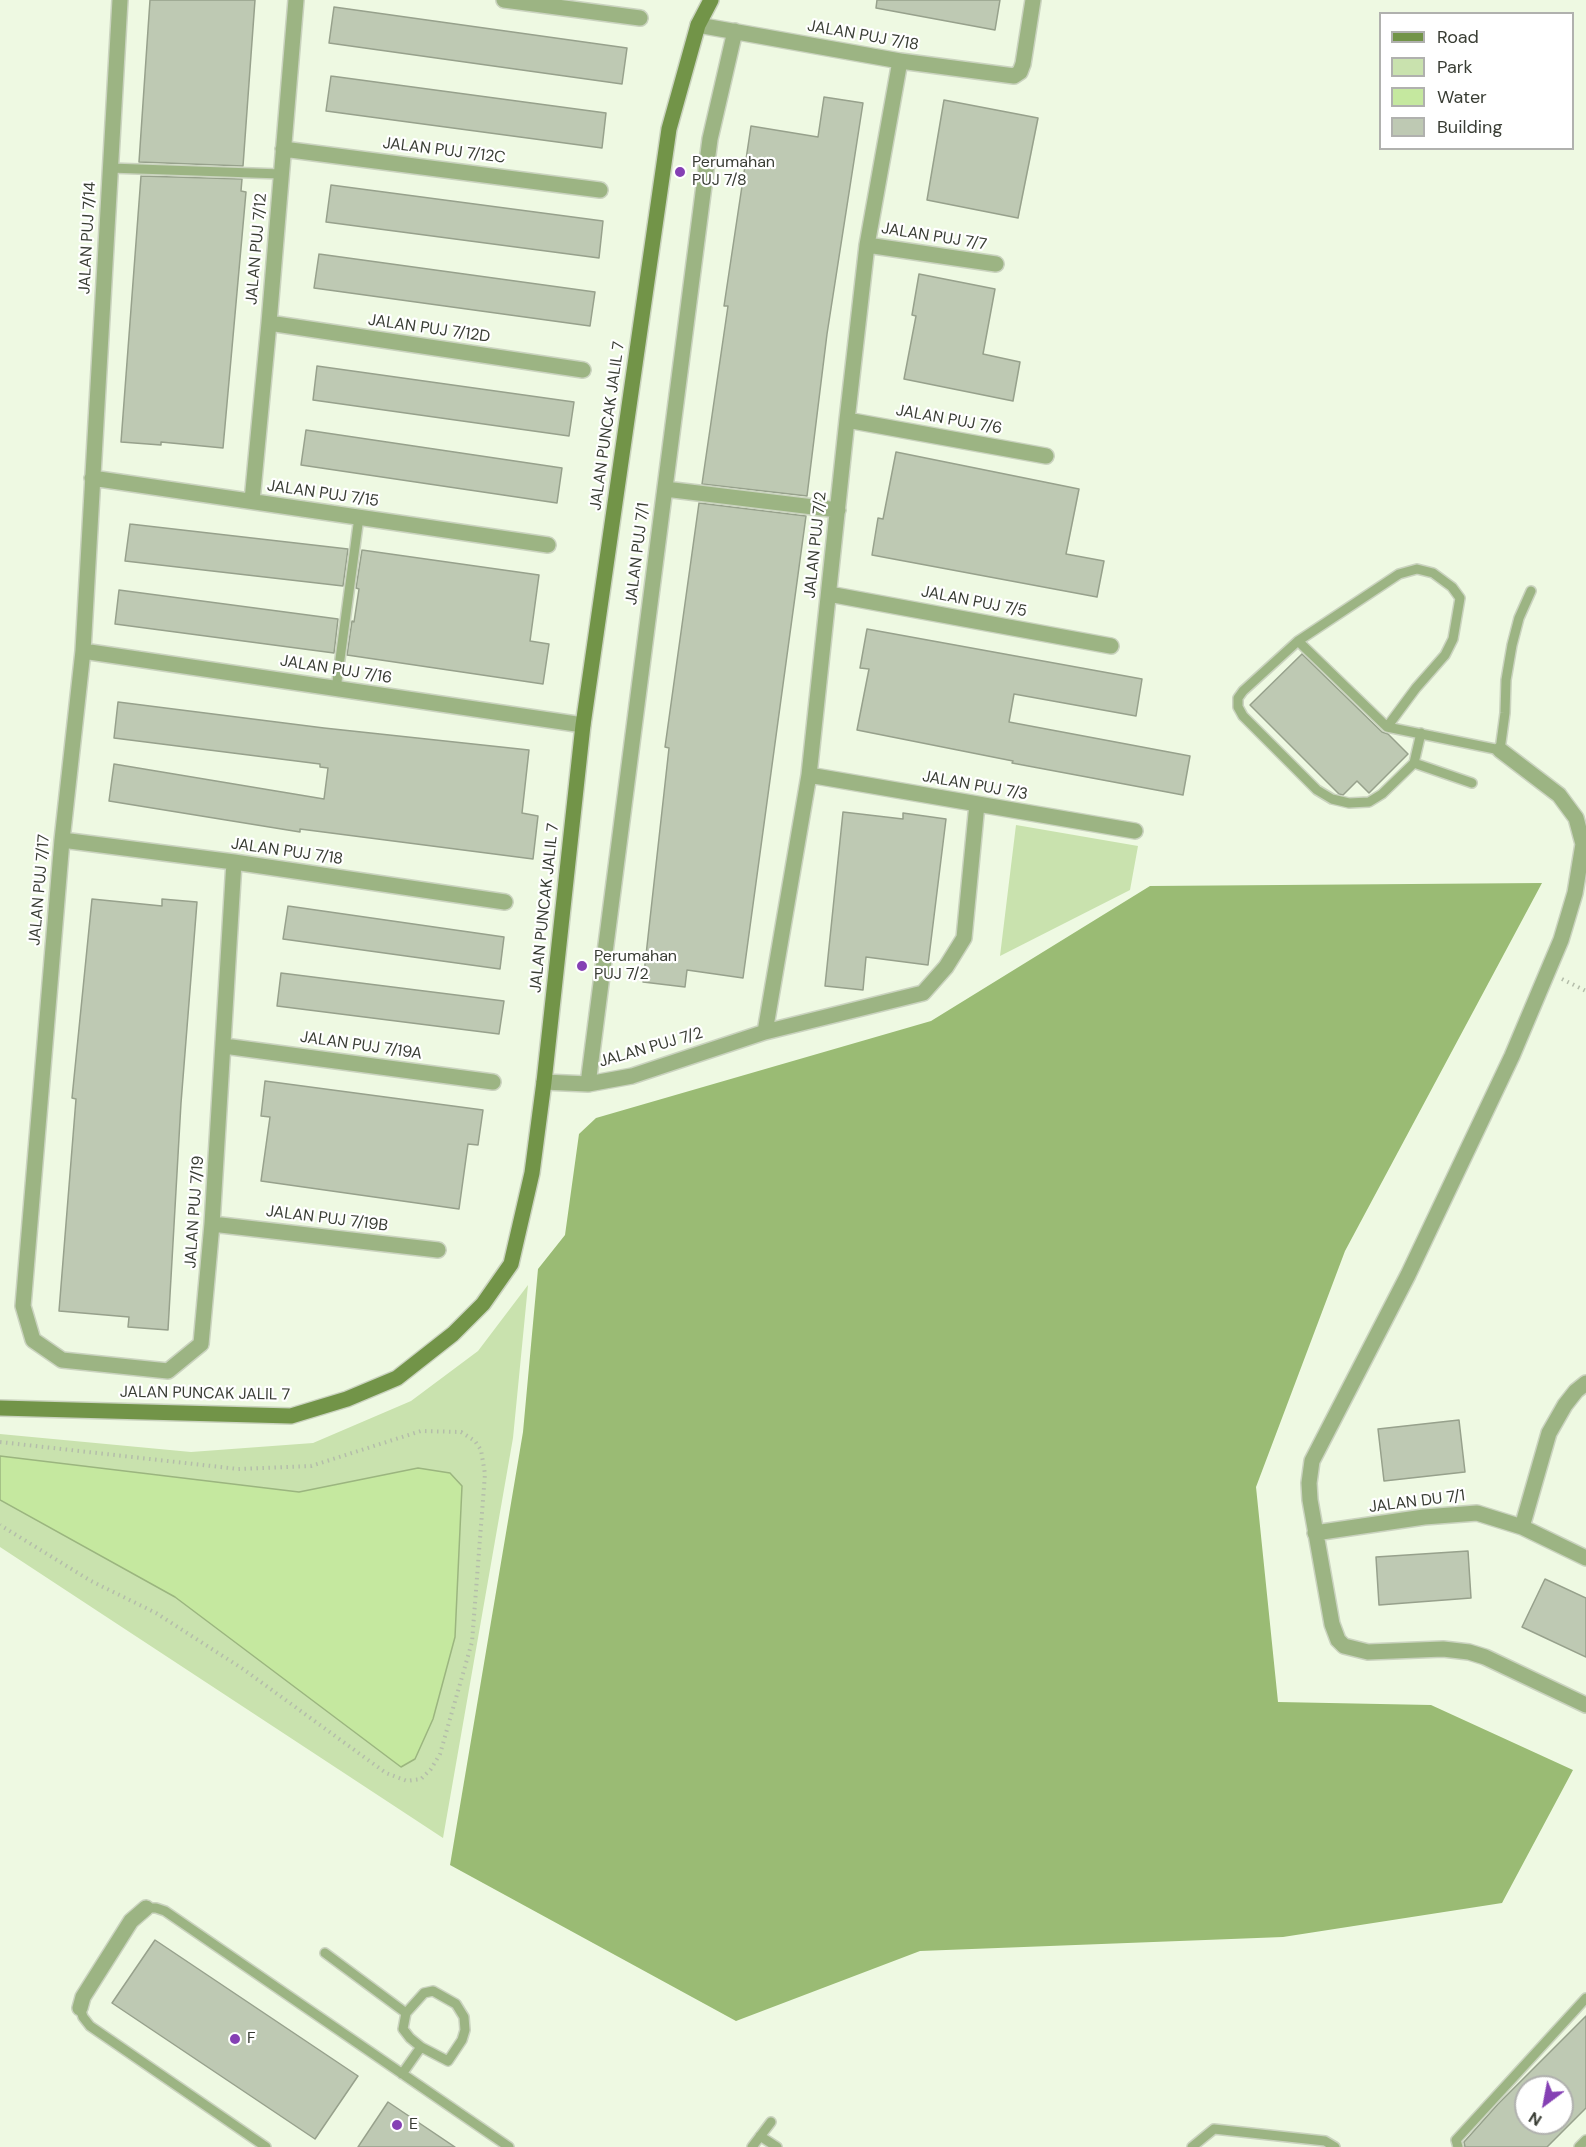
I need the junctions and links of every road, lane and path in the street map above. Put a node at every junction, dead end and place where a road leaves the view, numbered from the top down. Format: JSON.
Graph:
{"nodes":[{"id":1,"x":120,"y":0,"type":"edge"},
{"id":2,"x":297,"y":0,"type":"edge"},
{"id":3,"x":504,"y":0,"type":"edge"},
{"id":4,"x":711,"y":0,"type":"edge"},
{"id":5,"x":1033,"y":0,"type":"edge"},
{"id":6,"x":640,"y":18,"type":"dead end"},
{"id":7,"x":698,"y":25,"type":"junction"},
{"id":8,"x":735,"y":31,"type":"junction"},
{"id":9,"x":900,"y":61,"type":"junction"},
{"id":10,"x":283,"y":149,"type":"junction"},
{"id":11,"x":110,"y":168,"type":"junction"},
{"id":12,"x":281,"y":174,"type":"junction"},
{"id":13,"x":600,"y":190,"type":"dead end"},
{"id":14,"x":867,"y":245,"type":"junction"},
{"id":15,"x":996,"y":264,"type":"dead end"},
{"id":16,"x":269,"y":323,"type":"junction"},
{"id":17,"x":583,"y":370,"type":"dead end"},
{"id":18,"x":846,"y":420,"type":"junction"},
{"id":19,"x":1046,"y":456,"type":"dead end"},
{"id":20,"x":92,"y":478,"type":"junction"},
{"id":21,"x":664,"y":489,"type":"junction"},
{"id":22,"x":252,"y":501,"type":"junction"},
{"id":23,"x":838,"y":510,"type":"junction"},
{"id":24,"x":359,"y":517,"type":"junction"},
{"id":25,"x":548,"y":546,"type":"dead end"},
{"id":26,"x":1531,"y":591,"type":"dead end"},
{"id":27,"x":829,"y":594,"type":"junction"},
{"id":28,"x":1298,"y":641,"type":"junction"},
{"id":29,"x":1111,"y":646,"type":"dead end"},
{"id":30,"x":83,"y":651,"type":"junction"},
{"id":31,"x":336,"y":688,"type":"junction"},
{"id":32,"x":583,"y":725,"type":"junction"},
{"id":33,"x":1387,"y":727,"type":"junction"},
{"id":34,"x":1421,"y":733,"type":"junction"},
{"id":35,"x":1500,"y":750,"type":"junction"},
{"id":36,"x":1414,"y":763,"type":"junction"},
{"id":37,"x":809,"y":775,"type":"junction"},
{"id":38,"x":1472,"y":783,"type":"dead end"},
{"id":39,"x":977,"y":804,"type":"junction"},
{"id":40,"x":1135,"y":831,"type":"dead end"},
{"id":41,"x":62,"y":840,"type":"junction"},
{"id":42,"x":234,"y":862,"type":"junction"},
{"id":43,"x":506,"y":902,"type":"dead end"},
{"id":44,"x":1547,"y":972,"type":"junction"},
{"id":45,"x":1586,"y":991,"type":"edge"},
{"id":46,"x":765,"y":1032,"type":"junction"},
{"id":47,"x":224,"y":1046,"type":"junction"},
{"id":48,"x":493,"y":1082,"type":"dead end"},
{"id":49,"x":544,"y":1082,"type":"junction"},
{"id":50,"x":588,"y":1084,"type":"junction"},
{"id":51,"x":213,"y":1224,"type":"junction"},
{"id":52,"x":438,"y":1250,"type":"dead end"},
{"id":53,"x":23,"y":1306,"type":"joint"},
{"id":54,"x":1586,"y":1383,"type":"edge"},
{"id":55,"x":0,"y":1408,"type":"edge"},
{"id":56,"x":0,"y":1442,"type":"edge"},
{"id":57,"x":0,"y":1525,"type":"edge"},
{"id":58,"x":1522,"y":1527,"type":"junction"},
{"id":59,"x":1315,"y":1533,"type":"junction"},
{"id":60,"x":1586,"y":1558,"type":"edge"},
{"id":61,"x":1586,"y":1705,"type":"edge"},
{"id":62,"x":146,"y":1908,"type":"joint"},
{"id":63,"x":325,"y":1953,"type":"dead end"},
{"id":64,"x":1586,"y":1998,"type":"edge"},
{"id":65,"x":80,"y":2008,"type":"joint"},
{"id":66,"x":406,"y":2013,"type":"junction"},
{"id":67,"x":421,"y":2047,"type":"junction"},
{"id":68,"x":402,"y":2074,"type":"junction"},
{"id":69,"x":771,"y":2122,"type":"dead end"},
{"id":70,"x":760,"y":2136,"type":"junction"},
{"id":71,"x":1586,"y":2140,"type":"edge"},
{"id":72,"x":266,"y":2147,"type":"edge"},
{"id":73,"x":509,"y":2147,"type":"edge"},
{"id":74,"x":752,"y":2147,"type":"edge"},
{"id":75,"x":777,"y":2147,"type":"edge"},
{"id":76,"x":1192,"y":2147,"type":"edge"},
{"id":77,"x":1335,"y":2147,"type":"edge"},
{"id":78,"x":1458,"y":2147,"type":"edge"},
{"id":79,"x":1579,"y":2147,"type":"edge"}],
"edges":[{"from":1,"to":11,"type":"street","name":"JALAN PUJ 7/14"},
{"from":2,"to":10,"type":"street","name":"JALAN PUJ 7/12"},
{"from":3,"to":6,"type":"street"},
{"from":4,"to":7,"type":"street","name":"JALAN PUNCAK JALIL 7"},
{"from":5,"to":9,"type":"street","name":"JALAN PUJ 7/18"},
{"from":7,"to":8,"type":"street","name":"JALAN PUJ 7/18"},
{"from":7,"to":32,"type":"street","name":"JALAN PUNCAK JALIL 7"},
{"from":8,"to":9,"type":"street","name":"JALAN PUJ 7/18"},
{"from":8,"to":21,"type":"street","name":"JALAN PUJ 7/1"},
{"from":9,"to":14,"type":"street","name":"JALAN PUJ 7/2"},
{"from":10,"to":12,"type":"street","name":"JALAN PUJ 7/12"},
{"from":10,"to":13,"type":"street","name":"JALAN PUJ 7/12C"},
{"from":11,"to":12,"type":"lane"},
{"from":11,"to":20,"type":"street","name":"JALAN PUJ 7/14"},
{"from":12,"to":16,"type":"street","name":"JALAN PUJ 7/12"},
{"from":14,"to":15,"type":"street","name":"JALAN PUJ 7/7"},
{"from":14,"to":18,"type":"street","name":"JALAN PUJ 7/2"},
{"from":16,"to":17,"type":"street","name":"JALAN PUJ 7/12D"},
{"from":16,"to":22,"type":"street","name":"JALAN PUJ 7/12"},
{"from":18,"to":19,"type":"street","name":"JALAN PUJ 7/6"},
{"from":18,"to":23,"type":"street","name":"JALAN PUJ 7/2"},
{"from":20,"to":22,"type":"street","name":"JALAN PUJ 7/15"},
{"from":20,"to":30,"type":"street","name":"JALAN PUJ 7/17"},
{"from":21,"to":23,"type":"street"},
{"from":21,"to":50,"type":"street","name":"JALAN PUJ 7/1"},
{"from":22,"to":24,"type":"street","name":"JALAN PUJ 7/15"},
{"from":23,"to":27,"type":"street","name":"JALAN PUJ 7/2"},
{"from":24,"to":25,"type":"street","name":"JALAN PUJ 7/15"},
{"from":24,"to":31,"type":"lane"},
{"from":26,"to":35,"type":"lane"},
{"from":27,"to":29,"type":"street","name":"JALAN PUJ 7/5"},
{"from":27,"to":37,"type":"street","name":"JALAN PUJ 7/2"},
{"from":28,"to":33,"type":"lane"},
{"from":28,"to":33,"type":"lane"},
{"from":28,"to":36,"type":"lane"},
{"from":30,"to":31,"type":"street","name":"JALAN PUJ 7/16"},
{"from":30,"to":41,"type":"street","name":"JALAN PUJ 7/17"},
{"from":31,"to":32,"type":"street","name":"JALAN PUJ 7/16"},
{"from":32,"to":49,"type":"street","name":"JALAN PUNCAK JALIL 7"},
{"from":33,"to":34,"type":"lane"},
{"from":34,"to":35,"type":"lane"},
{"from":34,"to":36,"type":"lane"},
{"from":35,"to":44,"type":"street"},
{"from":36,"to":38,"type":"lane"},
{"from":37,"to":39,"type":"street","name":"JALAN PUJ 7/3"},
{"from":37,"to":46,"type":"street","name":"JALAN PUJ 7/2"},
{"from":39,"to":40,"type":"street","name":"JALAN PUJ 7/3"},
{"from":39,"to":46,"type":"street","name":"JALAN PUJ 7/2"},
{"from":41,"to":42,"type":"street","name":"JALAN PUJ 7/18"},
{"from":41,"to":53,"type":"street","name":"JALAN PUJ 7/17"},
{"from":42,"to":43,"type":"street","name":"JALAN PUJ 7/18"},
{"from":42,"to":47,"type":"street","name":"JALAN PUJ 7/19"},
{"from":44,"to":45,"type":"path"},
{"from":44,"to":59,"type":"street"},
{"from":46,"to":50,"type":"street","name":"JALAN PUJ 7/2"},
{"from":47,"to":48,"type":"street","name":"JALAN PUJ 7/19A"},
{"from":47,"to":51,"type":"street","name":"JALAN PUJ 7/19"},
{"from":49,"to":50,"type":"street","name":"JALAN PUJ 7/2"},
{"from":49,"to":55,"type":"street","name":"JALAN PUNCAK JALIL 7"},
{"from":51,"to":52,"type":"street","name":"JALAN PUJ 7/19B"},
{"from":51,"to":53,"type":"street","name":"JALAN PUJ 7/19"},
{"from":54,"to":58,"type":"street"},
{"from":56,"to":57,"type":"path"},
{"from":58,"to":59,"type":"street","name":"JALAN DU 7/1"},
{"from":58,"to":60,"type":"street","name":"JALAN DU 7/1"},
{"from":59,"to":61,"type":"street"},
{"from":62,"to":65,"type":"street"},
{"from":62,"to":68,"type":"lane"},
{"from":63,"to":66,"type":"lane"},
{"from":64,"to":78,"type":"lane"},
{"from":65,"to":72,"type":"lane"},
{"from":66,"to":67,"type":"lane"},
{"from":66,"to":67,"type":"lane"},
{"from":67,"to":68,"type":"lane"},
{"from":68,"to":73,"type":"lane"},
{"from":69,"to":70,"type":"lane"},
{"from":70,"to":74,"type":"lane"},
{"from":70,"to":75,"type":"lane"},
{"from":71,"to":79,"type":"lane"},
{"from":76,"to":77,"type":"lane"}]}
